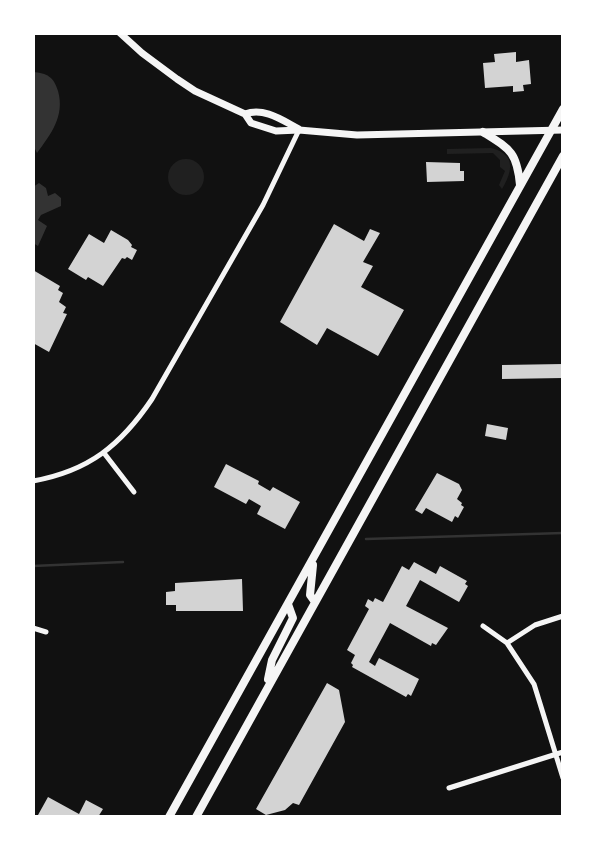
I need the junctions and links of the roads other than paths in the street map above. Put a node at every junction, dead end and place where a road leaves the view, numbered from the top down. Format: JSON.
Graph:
{"nodes":[{"id":1,"x":120,"y":33,"type":"edge"},
{"id":2,"x":563,"y":109,"type":"edge"},
{"id":3,"x":245,"y":114,"type":"junction"},
{"id":4,"x":299,"y":130,"type":"junction"},
{"id":5,"x":551,"y":130,"type":"junction"},
{"id":6,"x":563,"y":130,"type":"edge"},
{"id":7,"x":483,"y":132,"type":"junction"},
{"id":8,"x":563,"y":156,"type":"edge"},
{"id":9,"x":520,"y":185,"type":"junction"},
{"id":10,"x":104,"y":453,"type":"junction"},
{"id":11,"x":33,"y":481,"type":"edge"},
{"id":12,"x":134,"y":492,"type":"dead end"},
{"id":13,"x":314,"y":559,"type":"junction"},
{"id":14,"x":315,"y":602,"type":"junction"},
{"id":15,"x":288,"y":604,"type":"junction"},
{"id":16,"x":563,"y":616,"type":"edge"},
{"id":17,"x":483,"y":626,"type":"dead end"},
{"id":18,"x":33,"y":628,"type":"edge"},
{"id":19,"x":46,"y":632,"type":"dead end"},
{"id":20,"x":507,"y":643,"type":"junction"},
{"id":21,"x":266,"y":689,"type":"junction"},
{"id":22,"x":563,"y":752,"type":"edge"},
{"id":23,"x":555,"y":754,"type":"junction"},
{"id":24,"x":563,"y":778,"type":"edge"},
{"id":25,"x":449,"y":788,"type":"dead end"},
{"id":26,"x":169,"y":817,"type":"edge"},
{"id":27,"x":196,"y":817,"type":"edge"}],
"edges":[{"from":1,"to":3,"type":"main road"},
{"from":2,"to":5,"type":"main road"},
{"from":3,"to":4,"type":"main road"},
{"from":3,"to":4,"type":"main road"},
{"from":4,"to":7,"type":"main road"},
{"from":4,"to":10,"type":"street"},
{"from":5,"to":6,"type":"main road"},
{"from":5,"to":7,"type":"main road"},
{"from":5,"to":9,"type":"main road"},
{"from":7,"to":9,"type":"main road"},
{"from":8,"to":14,"type":"main road"},
{"from":9,"to":13,"type":"main road"},
{"from":10,"to":11,"type":"street"},
{"from":10,"to":12,"type":"street"},
{"from":13,"to":14,"type":"main road"},
{"from":13,"to":15,"type":"main road"},
{"from":14,"to":21,"type":"main road"},
{"from":15,"to":21,"type":"main road"},
{"from":15,"to":26,"type":"main road"},
{"from":16,"to":20,"type":"street"},
{"from":17,"to":20,"type":"street"},
{"from":18,"to":19,"type":"street"},
{"from":20,"to":23,"type":"street"},
{"from":21,"to":27,"type":"main road"},
{"from":22,"to":23,"type":"street"},
{"from":23,"to":24,"type":"street"},
{"from":23,"to":25,"type":"street"}]}
